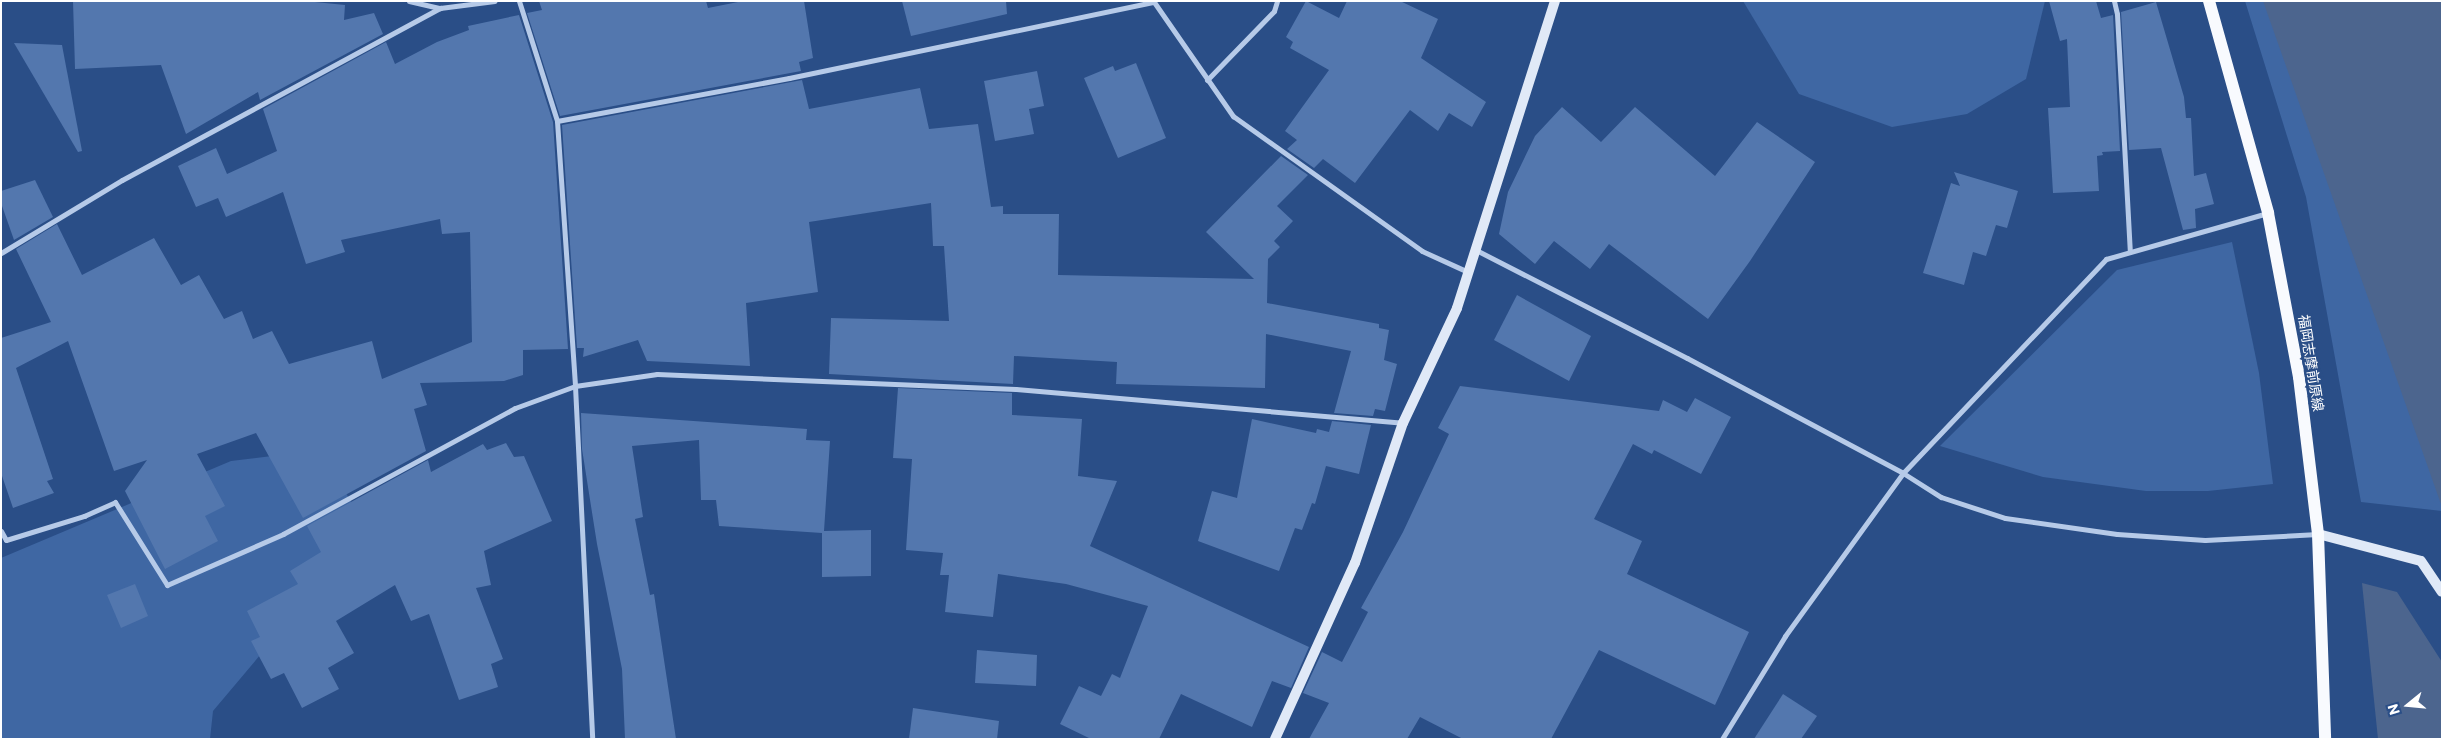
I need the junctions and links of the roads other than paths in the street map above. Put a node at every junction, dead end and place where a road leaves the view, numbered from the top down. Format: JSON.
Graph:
{"nodes":[{"id":1,"x":409,"y":1,"type":"edge"},
{"id":2,"x":495,"y":1,"type":"edge"},
{"id":3,"x":518,"y":1,"type":"edge"},
{"id":4,"x":1277,"y":1,"type":"edge"},
{"id":5,"x":1555,"y":1,"type":"edge"},
{"id":6,"x":2114,"y":1,"type":"edge"},
{"id":7,"x":2209,"y":1,"type":"edge"},
{"id":8,"x":440,"y":8,"type":"junction"},
{"id":9,"x":1207,"y":80,"type":"junction"},
{"id":10,"x":557,"y":122,"type":"junction"},
{"id":11,"x":2268,"y":213,"type":"junction"},
{"id":12,"x":1474,"y":249,"type":"junction"},
{"id":13,"x":1,"y":252,"type":"edge"},
{"id":14,"x":2130,"y":252,"type":"junction"},
{"id":15,"x":1468,"y":272,"type":"junction"},
{"id":16,"x":575,"y":386,"type":"junction"},
{"id":17,"x":1402,"y":423,"type":"junction"},
{"id":18,"x":1903,"y":473,"type":"junction"},
{"id":19,"x":1,"y":531,"type":"edge"},
{"id":20,"x":2318,"y":534,"type":"junction"},
{"id":21,"x":2442,"y":592,"type":"edge"},
{"id":22,"x":592,"y":739,"type":"edge"},
{"id":23,"x":1275,"y":739,"type":"edge"},
{"id":24,"x":1722,"y":739,"type":"edge"},
{"id":25,"x":2325,"y":739,"type":"edge"}],
"edges":[{"from":1,"to":8,"type":"street"},
{"from":2,"to":8,"type":"street"},
{"from":3,"to":10,"type":"street"},
{"from":4,"to":9,"type":"street"},
{"from":5,"to":12,"type":"street"},
{"from":6,"to":14,"type":"street"},
{"from":7,"to":11,"type":"main road","name":"福岡志摩前原線"},
{"from":8,"to":13,"type":"street"},
{"from":9,"to":10,"type":"street"},
{"from":9,"to":15,"type":"street"},
{"from":10,"to":16,"type":"street"},
{"from":11,"to":14,"type":"street"},
{"from":11,"to":20,"type":"main road","name":"福岡志摩前原線"},
{"from":12,"to":15,"type":"street"},
{"from":12,"to":18,"type":"street"},
{"from":14,"to":18,"type":"street"},
{"from":15,"to":17,"type":"street"},
{"from":16,"to":17,"type":"street"},
{"from":16,"to":19,"type":"street"},
{"from":16,"to":22,"type":"street"},
{"from":17,"to":23,"type":"street"},
{"from":18,"to":20,"type":"street"},
{"from":18,"to":24,"type":"street"},
{"from":20,"to":21,"type":"street"},
{"from":20,"to":25,"type":"main road","name":"福岡志摩前原線"}]}
